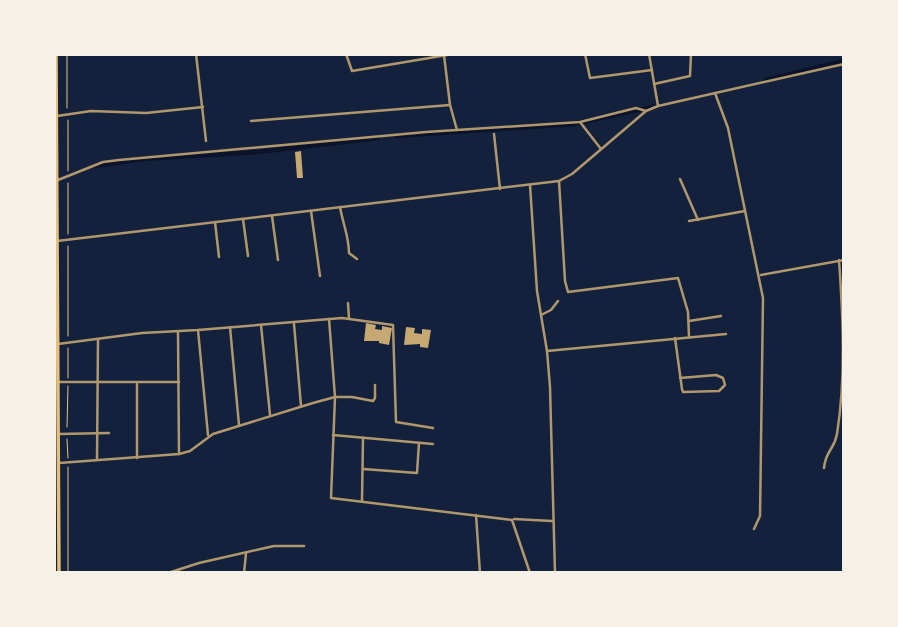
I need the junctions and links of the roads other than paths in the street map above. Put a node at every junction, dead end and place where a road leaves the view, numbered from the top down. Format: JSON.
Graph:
{"nodes":[{"id":1,"x":56,"y":54,"type":"edge"},
{"id":2,"x":196,"y":54,"type":"edge"},
{"id":3,"x":268,"y":54,"type":"edge"},
{"id":4,"x":276,"y":54,"type":"edge"},
{"id":5,"x":346,"y":54,"type":"edge"},
{"id":6,"x":453,"y":54,"type":"edge"},
{"id":7,"x":584,"y":54,"type":"edge"},
{"id":8,"x":649,"y":54,"type":"edge"},
{"id":9,"x":691,"y":54,"type":"edge"},
{"id":10,"x":444,"y":55,"type":"edge"},
{"id":11,"x":844,"y":64,"type":"edge"},
{"id":12,"x":652,"y":70,"type":"junction"},
{"id":13,"x":654,"y":84,"type":"junction"},
{"id":14,"x":715,"y":93,"type":"junction"},
{"id":15,"x":450,"y":105,"type":"junction"},
{"id":16,"x":658,"y":106,"type":"junction"},
{"id":17,"x":203,"y":107,"type":"junction"},
{"id":18,"x":646,"y":111,"type":"junction"},
{"id":19,"x":56,"y":116,"type":"junction"},
{"id":20,"x":251,"y":121,"type":"dead end"},
{"id":21,"x":580,"y":122,"type":"junction"},
{"id":22,"x":457,"y":130,"type":"junction"},
{"id":23,"x":494,"y":134,"type":"dead end"},
{"id":24,"x":206,"y":141,"type":"dead end"},
{"id":25,"x":601,"y":149,"type":"junction"},
{"id":26,"x":680,"y":179,"type":"dead end"},
{"id":27,"x":57,"y":181,"type":"junction"},
{"id":28,"x":559,"y":181,"type":"junction"},
{"id":29,"x":530,"y":185,"type":"junction"},
{"id":30,"x":500,"y":189,"type":"junction"},
{"id":31,"x":340,"y":207,"type":"junction"},
{"id":32,"x":311,"y":211,"type":"junction"},
{"id":33,"x":746,"y":211,"type":"junction"},
{"id":34,"x":272,"y":216,"type":"junction"},
{"id":35,"x":243,"y":219,"type":"junction"},
{"id":36,"x":698,"y":220,"type":"junction"},
{"id":37,"x":690,"y":221,"type":"dead end"},
{"id":38,"x":215,"y":222,"type":"junction"},
{"id":39,"x":57,"y":241,"type":"junction"},
{"id":40,"x":248,"y":256,"type":"dead end"},
{"id":41,"x":219,"y":257,"type":"dead end"},
{"id":42,"x":357,"y":259,"type":"dead end"},
{"id":43,"x":278,"y":260,"type":"dead end"},
{"id":44,"x":841,"y":260,"type":"edge"},
{"id":45,"x":760,"y":275,"type":"junction"},
{"id":46,"x":320,"y":276,"type":"dead end"},
{"id":47,"x":558,"y":301,"type":"dead end"},
{"id":48,"x":348,"y":303,"type":"dead end"},
{"id":49,"x":541,"y":315,"type":"junction"},
{"id":50,"x":721,"y":316,"type":"dead end"},
{"id":51,"x":349,"y":318,"type":"junction"},
{"id":52,"x":329,"y":319,"type":"junction"},
{"id":53,"x":689,"y":321,"type":"junction"},
{"id":54,"x":294,"y":324,"type":"junction"},
{"id":55,"x":261,"y":325,"type":"junction"},
{"id":56,"x":230,"y":327,"type":"junction"},
{"id":57,"x":198,"y":330,"type":"junction"},
{"id":58,"x":178,"y":332,"type":"junction"},
{"id":59,"x":726,"y":334,"type":"dead end"},
{"id":60,"x":689,"y":337,"type":"junction"},
{"id":61,"x":675,"y":338,"type":"junction"},
{"id":62,"x":98,"y":340,"type":"junction"},
{"id":63,"x":58,"y":344,"type":"junction"},
{"id":64,"x":547,"y":351,"type":"junction"},
{"id":65,"x":680,"y":377,"type":"junction"},
{"id":66,"x":58,"y":382,"type":"junction"},
{"id":67,"x":98,"y":382,"type":"junction"},
{"id":68,"x":137,"y":382,"type":"junction"},
{"id":69,"x":179,"y":382,"type":"junction"},
{"id":70,"x":375,"y":385,"type":"dead end"},
{"id":71,"x":335,"y":397,"type":"junction"},
{"id":72,"x":301,"y":406,"type":"junction"},
{"id":73,"x":270,"y":416,"type":"junction"},
{"id":74,"x":239,"y":425,"type":"junction"},
{"id":75,"x":433,"y":428,"type":"dead end"},
{"id":76,"x":109,"y":432,"type":"dead end"},
{"id":77,"x":97,"y":433,"type":"junction"},
{"id":78,"x":58,"y":434,"type":"junction"},
{"id":79,"x":333,"y":435,"type":"junction"},
{"id":80,"x":208,"y":436,"type":"junction"},
{"id":81,"x":363,"y":438,"type":"junction"},
{"id":82,"x":419,"y":443,"type":"junction"},
{"id":83,"x":433,"y":444,"type":"dead end"},
{"id":84,"x":179,"y":454,"type":"junction"},
{"id":85,"x":137,"y":458,"type":"junction"},
{"id":86,"x":97,"y":460,"type":"junction"},
{"id":87,"x":59,"y":463,"type":"junction"},
{"id":88,"x":824,"y":468,"type":"dead end"},
{"id":89,"x":363,"y":469,"type":"junction"},
{"id":90,"x":362,"y":501,"type":"junction"},
{"id":91,"x":476,"y":515,"type":"junction"},
{"id":92,"x":512,"y":520,"type":"junction"},
{"id":93,"x":552,"y":520,"type":"junction"},
{"id":94,"x":754,"y":529,"type":"dead end"},
{"id":95,"x":304,"y":546,"type":"dead end"},
{"id":96,"x":246,"y":553,"type":"junction"},
{"id":97,"x":59,"y":573,"type":"edge"},
{"id":98,"x":168,"y":573,"type":"edge"},
{"id":99,"x":244,"y":573,"type":"edge"},
{"id":100,"x":480,"y":573,"type":"edge"},
{"id":101,"x":530,"y":573,"type":"edge"},
{"id":102,"x":555,"y":573,"type":"edge"}],
"edges":[{"from":1,"to":19,"type":"main road"},
{"from":2,"to":17,"type":"street"},
{"from":3,"to":4,"type":"street"},
{"from":5,"to":10,"type":"street"},
{"from":6,"to":10,"type":"street"},
{"from":7,"to":12,"type":"street"},
{"from":8,"to":12,"type":"street"},
{"from":9,"to":13,"type":"street"},
{"from":10,"to":15,"type":"street"},
{"from":11,"to":14,"type":"street"},
{"from":12,"to":13,"type":"street"},
{"from":13,"to":16,"type":"street"},
{"from":14,"to":16,"type":"street"},
{"from":14,"to":33,"type":"street"},
{"from":15,"to":20,"type":"street"},
{"from":15,"to":22,"type":"street"},
{"from":16,"to":18,"type":"street"},
{"from":17,"to":19,"type":"street"},
{"from":17,"to":24,"type":"street"},
{"from":18,"to":21,"type":"street"},
{"from":18,"to":25,"type":"street"},
{"from":19,"to":27,"type":"main road"},
{"from":21,"to":22,"type":"street"},
{"from":21,"to":25,"type":"street"},
{"from":22,"to":27,"type":"street"},
{"from":23,"to":30,"type":"street"},
{"from":25,"to":28,"type":"street"},
{"from":26,"to":36,"type":"street"},
{"from":27,"to":39,"type":"main road"},
{"from":28,"to":29,"type":"street"},
{"from":28,"to":53,"type":"street"},
{"from":29,"to":30,"type":"street"},
{"from":29,"to":49,"type":"street"},
{"from":30,"to":31,"type":"street"},
{"from":31,"to":32,"type":"street"},
{"from":31,"to":42,"type":"street"},
{"from":32,"to":34,"type":"street"},
{"from":32,"to":46,"type":"street"},
{"from":33,"to":36,"type":"street"},
{"from":33,"to":45,"type":"street"},
{"from":34,"to":35,"type":"street"},
{"from":34,"to":43,"type":"street"},
{"from":35,"to":38,"type":"street"},
{"from":35,"to":40,"type":"street"},
{"from":36,"to":37,"type":"street"},
{"from":38,"to":39,"type":"street"},
{"from":38,"to":41,"type":"street"},
{"from":39,"to":63,"type":"main road"},
{"from":44,"to":45,"type":"street"},
{"from":44,"to":88,"type":"street"},
{"from":45,"to":94,"type":"street"},
{"from":47,"to":49,"type":"street"},
{"from":48,"to":51,"type":"street"},
{"from":49,"to":64,"type":"street"},
{"from":50,"to":53,"type":"street"},
{"from":51,"to":52,"type":"street"},
{"from":51,"to":75,"type":"street"},
{"from":52,"to":54,"type":"street"},
{"from":52,"to":71,"type":"street"},
{"from":53,"to":60,"type":"street"},
{"from":54,"to":55,"type":"street"},
{"from":54,"to":72,"type":"street"},
{"from":55,"to":56,"type":"street"},
{"from":55,"to":73,"type":"street"},
{"from":56,"to":57,"type":"street"},
{"from":56,"to":74,"type":"street"},
{"from":57,"to":58,"type":"street"},
{"from":57,"to":80,"type":"street"},
{"from":58,"to":62,"type":"street"},
{"from":58,"to":69,"type":"street"},
{"from":59,"to":60,"type":"street"},
{"from":60,"to":61,"type":"street"},
{"from":61,"to":64,"type":"street"},
{"from":61,"to":65,"type":"street"},
{"from":62,"to":63,"type":"street"},
{"from":62,"to":67,"type":"street"},
{"from":63,"to":66,"type":"main road"},
{"from":64,"to":93,"type":"street"},
{"from":65,"to":65,"type":"street"},
{"from":66,"to":67,"type":"street"},
{"from":66,"to":78,"type":"main road"},
{"from":67,"to":68,"type":"street"},
{"from":67,"to":77,"type":"street"},
{"from":68,"to":69,"type":"street"},
{"from":68,"to":85,"type":"street"},
{"from":69,"to":84,"type":"street"},
{"from":70,"to":71,"type":"street"},
{"from":71,"to":72,"type":"street"},
{"from":71,"to":79,"type":"street"},
{"from":72,"to":73,"type":"street"},
{"from":73,"to":74,"type":"street"},
{"from":74,"to":80,"type":"street"},
{"from":76,"to":77,"type":"street"},
{"from":77,"to":78,"type":"street"},
{"from":77,"to":86,"type":"street"},
{"from":78,"to":87,"type":"main road"},
{"from":79,"to":81,"type":"street"},
{"from":79,"to":90,"type":"street"},
{"from":80,"to":84,"type":"street"},
{"from":81,"to":82,"type":"street"},
{"from":81,"to":89,"type":"street"},
{"from":82,"to":83,"type":"street"},
{"from":82,"to":89,"type":"street"},
{"from":84,"to":85,"type":"street"},
{"from":85,"to":86,"type":"street"},
{"from":86,"to":87,"type":"street"},
{"from":87,"to":97,"type":"main road"},
{"from":89,"to":90,"type":"street"},
{"from":90,"to":91,"type":"street"},
{"from":91,"to":92,"type":"street"},
{"from":91,"to":100,"type":"street"},
{"from":92,"to":93,"type":"street"},
{"from":92,"to":101,"type":"street"},
{"from":93,"to":102,"type":"street"},
{"from":95,"to":96,"type":"street"},
{"from":96,"to":98,"type":"street"},
{"from":96,"to":99,"type":"street"}]}
